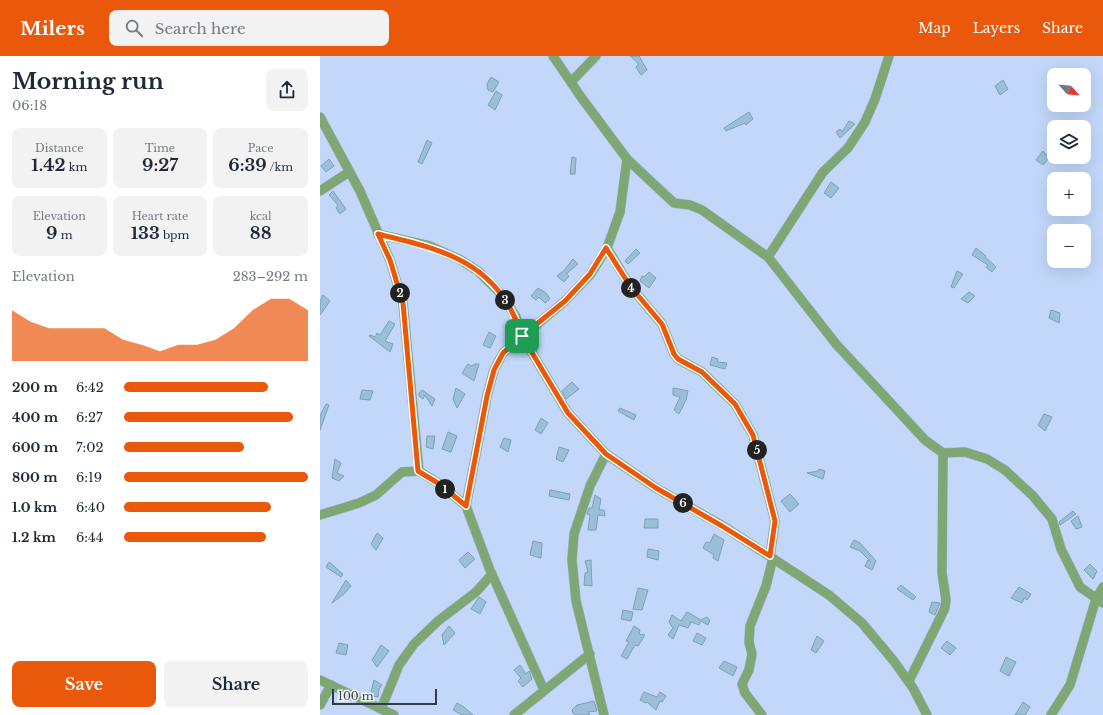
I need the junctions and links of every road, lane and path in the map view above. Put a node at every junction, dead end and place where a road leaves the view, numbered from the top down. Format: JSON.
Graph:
{"nodes":[{"id":1,"x":553,"y":56,"type":"edge"},
{"id":2,"x":596,"y":56,"type":"edge"},
{"id":3,"x":889,"y":56,"type":"edge"},
{"id":4,"x":571,"y":82,"type":"junction"},
{"id":5,"x":320,"y":117,"type":"edge"},
{"id":6,"x":627,"y":159,"type":"junction"},
{"id":7,"x":349,"y":172,"type":"junction"},
{"id":8,"x":320,"y":191,"type":"edge"},
{"id":9,"x":378,"y":234,"type":"junction"},
{"id":10,"x":606,"y":248,"type":"junction"},
{"id":11,"x":768,"y":257,"type":"junction"},
{"id":12,"x":522,"y":336,"type":"junction"},
{"id":13,"x":943,"y":453,"type":"junction"},
{"id":14,"x":606,"y":454,"type":"junction"},
{"id":15,"x":418,"y":471,"type":"junction"},
{"id":16,"x":466,"y":506,"type":"junction"},
{"id":17,"x":320,"y":515,"type":"edge"},
{"id":18,"x":772,"y":557,"type":"junction"},
{"id":19,"x":492,"y":574,"type":"junction"},
{"id":20,"x":1103,"y":587,"type":"edge"},
{"id":21,"x":1099,"y":601,"type":"edge"},
{"id":22,"x":590,"y":654,"type":"junction"},
{"id":23,"x":320,"y":680,"type":"edge"},
{"id":24,"x":909,"y":681,"type":"junction"},
{"id":25,"x":331,"y":685,"type":"junction"},
{"id":26,"x":544,"y":690,"type":"junction"},
{"id":27,"x":320,"y":705,"type":"edge"},
{"id":28,"x":381,"y":709,"type":"junction"},
{"id":29,"x":394,"y":715,"type":"edge"},
{"id":30,"x":514,"y":715,"type":"edge"},
{"id":31,"x":604,"y":715,"type":"edge"},
{"id":32,"x":762,"y":715,"type":"edge"},
{"id":33,"x":927,"y":715,"type":"edge"},
{"id":34,"x":1050,"y":715,"type":"edge"}],
"edges":[{"from":1,"to":4,"type":"street"},
{"from":2,"to":4,"type":"street"},
{"from":3,"to":11,"type":"street"},
{"from":4,"to":6,"type":"street"},
{"from":5,"to":7,"type":"street"},
{"from":6,"to":10,"type":"street"},
{"from":6,"to":11,"type":"street"},
{"from":7,"to":8,"type":"street"},
{"from":7,"to":9,"type":"street"},
{"from":9,"to":12,"type":"street"},
{"from":9,"to":15,"type":"street"},
{"from":10,"to":12,"type":"street"},
{"from":10,"to":18,"type":"street"},
{"from":11,"to":13,"type":"street"},
{"from":12,"to":14,"type":"street"},
{"from":12,"to":16,"type":"street"},
{"from":13,"to":21,"type":"street"},
{"from":13,"to":24,"type":"street"},
{"from":14,"to":18,"type":"street"},
{"from":14,"to":22,"type":"street"},
{"from":15,"to":16,"type":"street"},
{"from":15,"to":17,"type":"street"},
{"from":16,"to":19,"type":"street"},
{"from":18,"to":24,"type":"street"},
{"from":18,"to":32,"type":"street"},
{"from":19,"to":26,"type":"street"},
{"from":19,"to":28,"type":"street"},
{"from":20,"to":21,"type":"street"},
{"from":21,"to":34,"type":"street"},
{"from":22,"to":26,"type":"street"},
{"from":22,"to":31,"type":"street"},
{"from":23,"to":25,"type":"street"},
{"from":24,"to":33,"type":"street"},
{"from":25,"to":27,"type":"street"},
{"from":25,"to":28,"type":"street"},
{"from":26,"to":30,"type":"street"},
{"from":28,"to":29,"type":"street"}]}
